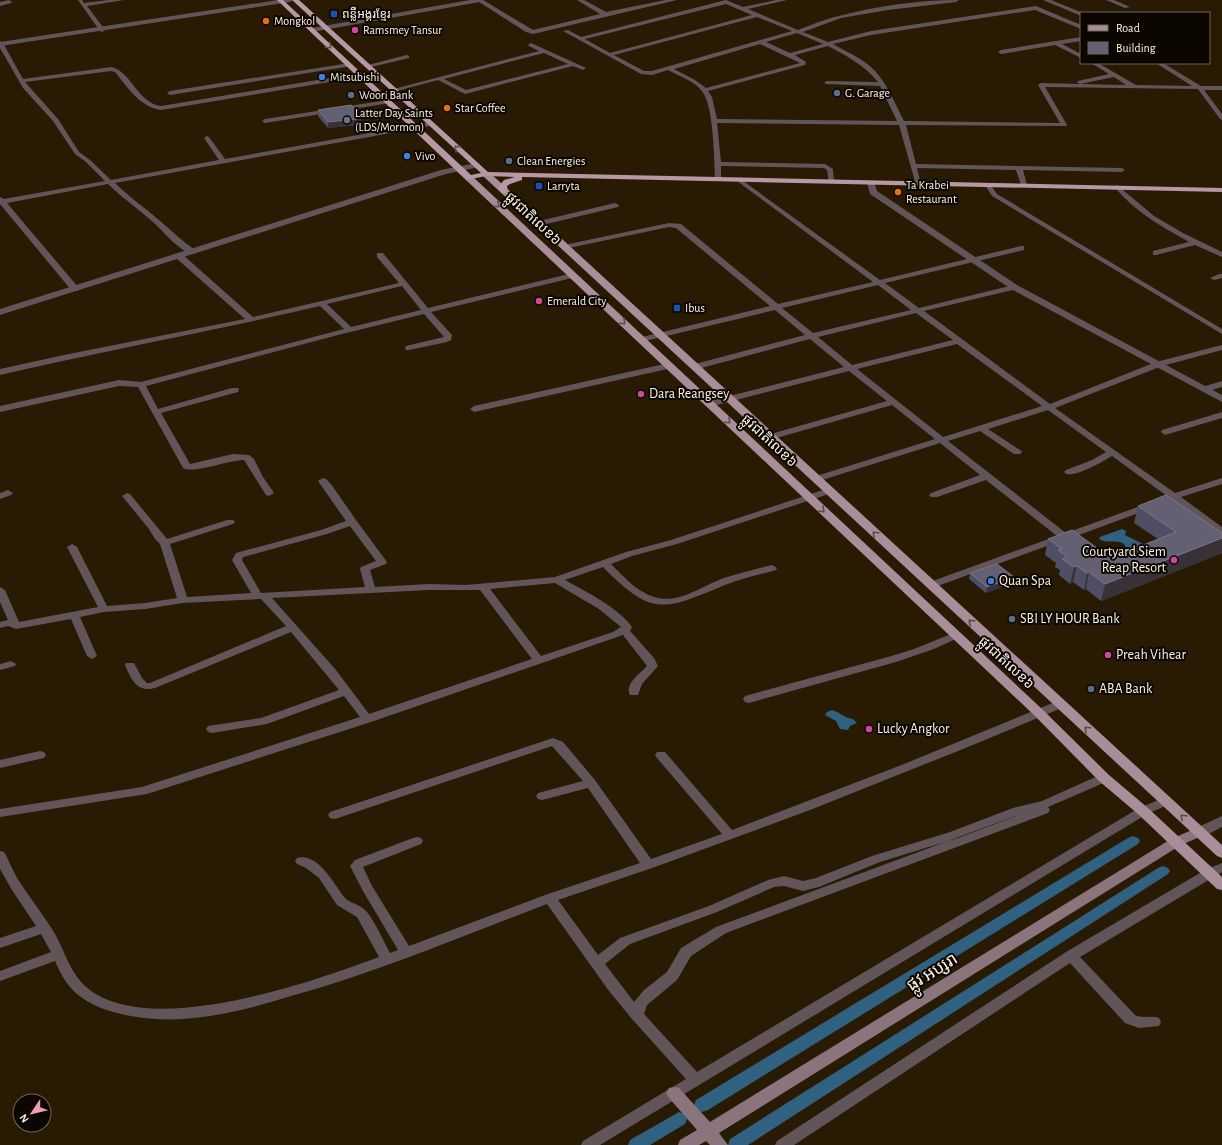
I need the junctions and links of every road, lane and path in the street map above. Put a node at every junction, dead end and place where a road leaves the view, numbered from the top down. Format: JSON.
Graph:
{"nodes":[{"id":1,"x":79,"y":0,"type":"edge"},
{"id":2,"x":121,"y":0,"type":"edge"},
{"id":3,"x":290,"y":0,"type":"edge"},
{"id":4,"x":295,"y":0,"type":"edge"},
{"id":5,"x":479,"y":0,"type":"edge"},
{"id":6,"x":580,"y":0,"type":"edge"},
{"id":7,"x":650,"y":0,"type":"edge"},
{"id":8,"x":674,"y":0,"type":"edge"},
{"id":9,"x":784,"y":0,"type":"edge"},
{"id":10,"x":956,"y":0,"type":"edge"},
{"id":11,"x":1046,"y":0,"type":"edge"},
{"id":12,"x":1110,"y":0,"type":"edge"},
{"id":13,"x":281,"y":1,"type":"edge"},
{"id":14,"x":9,"y":2,"type":"dead end"},
{"id":15,"x":0,"y":4,"type":"edge"},
{"id":16,"x":658,"y":4,"type":"junction"},
{"id":17,"x":83,"y":5,"type":"junction"},
{"id":18,"x":1127,"y":7,"type":"dead end"},
{"id":19,"x":742,"y":9,"type":"junction"},
{"id":20,"x":605,"y":14,"type":"junction"},
{"id":21,"x":1080,"y":14,"type":"edge"},
{"id":22,"x":757,"y":15,"type":"junction"},
{"id":23,"x":1080,"y":27,"type":"edge"},
{"id":24,"x":326,"y":28,"type":"junction"},
{"id":25,"x":102,"y":30,"type":"junction"},
{"id":26,"x":312,"y":30,"type":"junction"},
{"id":27,"x":566,"y":31,"type":"dead end"},
{"id":28,"x":796,"y":32,"type":"junction"},
{"id":29,"x":580,"y":39,"type":"junction"},
{"id":30,"x":1080,"y":39,"type":"edge"},
{"id":31,"x":760,"y":42,"type":"junction"},
{"id":32,"x":1056,"y":43,"type":"junction"},
{"id":33,"x":0,"y":44,"type":"edge"},
{"id":34,"x":828,"y":44,"type":"junction"},
{"id":35,"x":531,"y":45,"type":"dead end"},
{"id":36,"x":544,"y":51,"type":"junction"},
{"id":37,"x":1001,"y":52,"type":"dead end"},
{"id":38,"x":609,"y":55,"type":"junction"},
{"id":39,"x":790,"y":55,"type":"junction"},
{"id":40,"x":1080,"y":55,"type":"edge"},
{"id":41,"x":407,"y":57,"type":"dead end"},
{"id":42,"x":574,"y":64,"type":"junction"},
{"id":43,"x":1096,"y":64,"type":"edge"},
{"id":44,"x":1161,"y":64,"type":"edge"},
{"id":45,"x":350,"y":65,"type":"junction"},
{"id":46,"x":367,"y":66,"type":"junction"},
{"id":47,"x":584,"y":68,"type":"dead end"},
{"id":48,"x":668,"y":68,"type":"junction"},
{"id":49,"x":360,"y":75,"type":"junction"},
{"id":50,"x":1116,"y":75,"type":"junction"},
{"id":51,"x":440,"y":78,"type":"junction"},
{"id":52,"x":22,"y":81,"type":"junction"},
{"id":53,"x":252,"y":81,"type":"junction"},
{"id":54,"x":827,"y":83,"type":"dead end"},
{"id":55,"x":882,"y":84,"type":"junction"},
{"id":56,"x":1060,"y":85,"type":"junction"},
{"id":57,"x":1135,"y":87,"type":"junction"},
{"id":58,"x":1200,"y":88,"type":"junction"},
{"id":59,"x":1222,"y":88,"type":"edge"},
{"id":60,"x":393,"y":90,"type":"junction"},
{"id":61,"x":705,"y":90,"type":"junction"},
{"id":62,"x":260,"y":91,"type":"junction"},
{"id":63,"x":170,"y":93,"type":"dead end"},
{"id":64,"x":388,"y":102,"type":"junction"},
{"id":65,"x":1222,"y":118,"type":"edge"},
{"id":66,"x":265,"y":121,"type":"dead end"},
{"id":67,"x":714,"y":121,"type":"junction"},
{"id":68,"x":430,"y":124,"type":"junction"},
{"id":69,"x":902,"y":124,"type":"junction"},
{"id":70,"x":415,"y":127,"type":"junction"},
{"id":71,"x":207,"y":138,"type":"dead end"},
{"id":72,"x":223,"y":161,"type":"junction"},
{"id":73,"x":718,"y":164,"type":"junction"},
{"id":74,"x":476,"y":165,"type":"junction"},
{"id":75,"x":914,"y":166,"type":"junction"},
{"id":76,"x":460,"y":169,"type":"junction"},
{"id":77,"x":1019,"y":169,"type":"junction"},
{"id":78,"x":1122,"y":170,"type":"dead end"},
{"id":79,"x":486,"y":174,"type":"junction"},
{"id":80,"x":540,"y":176,"type":"junction"},
{"id":81,"x":469,"y":178,"type":"junction"},
{"id":82,"x":718,"y":179,"type":"junction"},
{"id":83,"x":739,"y":180,"type":"junction"},
{"id":84,"x":109,"y":181,"type":"junction"},
{"id":85,"x":831,"y":182,"type":"junction"},
{"id":86,"x":871,"y":183,"type":"junction"},
{"id":87,"x":918,"y":184,"type":"junction"},
{"id":88,"x":988,"y":185,"type":"junction"},
{"id":89,"x":1024,"y":185,"type":"junction"},
{"id":90,"x":1117,"y":188,"type":"junction"},
{"id":91,"x":1222,"y":190,"type":"edge"},
{"id":92,"x":504,"y":192,"type":"junction"},
{"id":93,"x":0,"y":201,"type":"edge"},
{"id":94,"x":616,"y":205,"type":"dead end"},
{"id":95,"x":538,"y":224,"type":"junction"},
{"id":96,"x":1196,"y":242,"type":"junction"},
{"id":97,"x":564,"y":247,"type":"junction"},
{"id":98,"x":1021,"y":248,"type":"dead end"},
{"id":99,"x":192,"y":252,"type":"junction"},
{"id":100,"x":1156,"y":253,"type":"dead end"},
{"id":101,"x":1222,"y":254,"type":"edge"},
{"id":102,"x":380,"y":255,"type":"dead end"},
{"id":103,"x":180,"y":256,"type":"junction"},
{"id":104,"x":973,"y":259,"type":"junction"},
{"id":105,"x":573,"y":275,"type":"junction"},
{"id":106,"x":879,"y":282,"type":"junction"},
{"id":107,"x":402,"y":284,"type":"junction"},
{"id":108,"x":1014,"y":287,"type":"junction"},
{"id":109,"x":75,"y":289,"type":"junction"},
{"id":110,"x":321,"y":303,"type":"junction"},
{"id":111,"x":776,"y":307,"type":"junction"},
{"id":112,"x":426,"y":311,"type":"junction"},
{"id":113,"x":917,"y":311,"type":"junction"},
{"id":114,"x":0,"y":312,"type":"edge"},
{"id":115,"x":251,"y":320,"type":"junction"},
{"id":116,"x":349,"y":329,"type":"junction"},
{"id":117,"x":1222,"y":332,"type":"edge"},
{"id":118,"x":660,"y":335,"type":"junction"},
{"id":119,"x":812,"y":337,"type":"junction"},
{"id":120,"x":642,"y":340,"type":"junction"},
{"id":121,"x":959,"y":341,"type":"junction"},
{"id":122,"x":1222,"y":347,"type":"edge"},
{"id":123,"x":409,"y":348,"type":"dead end"},
{"id":124,"x":1159,"y":364,"type":"junction"},
{"id":125,"x":669,"y":366,"type":"junction"},
{"id":126,"x":694,"y":366,"type":"junction"},
{"id":127,"x":850,"y":368,"type":"junction"},
{"id":128,"x":0,"y":372,"type":"edge"},
{"id":129,"x":1222,"y":384,"type":"edge"},
{"id":130,"x":141,"y":385,"type":"junction"},
{"id":131,"x":1205,"y":389,"type":"junction"},
{"id":132,"x":234,"y":390,"type":"dead end"},
{"id":133,"x":728,"y":398,"type":"junction"},
{"id":134,"x":1222,"y":399,"type":"edge"},
{"id":135,"x":893,"y":402,"type":"junction"},
{"id":136,"x":709,"y":404,"type":"junction"},
{"id":137,"x":1049,"y":407,"type":"junction"},
{"id":138,"x":0,"y":409,"type":"edge"},
{"id":139,"x":474,"y":409,"type":"dead end"},
{"id":140,"x":156,"y":412,"type":"junction"},
{"id":141,"x":1222,"y":415,"type":"edge"},
{"id":142,"x":981,"y":428,"type":"junction"},
{"id":143,"x":1165,"y":432,"type":"dead end"},
{"id":144,"x":770,"y":437,"type":"junction"},
{"id":145,"x":942,"y":440,"type":"junction"},
{"id":146,"x":1017,"y":452,"type":"dead end"},
{"id":147,"x":1112,"y":452,"type":"junction"},
{"id":148,"x":1069,"y":472,"type":"dead end"},
{"id":149,"x":987,"y":476,"type":"junction"},
{"id":150,"x":816,"y":479,"type":"junction"},
{"id":151,"x":323,"y":481,"type":"dead end"},
{"id":152,"x":1222,"y":481,"type":"edge"},
{"id":153,"x":829,"y":491,"type":"junction"},
{"id":154,"x":269,"y":492,"type":"dead end"},
{"id":155,"x":934,"y":495,"type":"dead end"},
{"id":156,"x":127,"y":496,"type":"dead end"},
{"id":157,"x":1174,"y":497,"type":"junction"},
{"id":158,"x":810,"y":498,"type":"junction"},
{"id":159,"x":230,"y":522,"type":"dead end"},
{"id":160,"x":352,"y":522,"type":"junction"},
{"id":161,"x":1222,"y":531,"type":"edge"},
{"id":162,"x":1066,"y":538,"type":"junction"},
{"id":163,"x":164,"y":544,"type":"junction"},
{"id":164,"x":72,"y":547,"type":"dead end"},
{"id":165,"x":605,"y":563,"type":"junction"},
{"id":166,"x":772,"y":568,"type":"dead end"},
{"id":167,"x":557,"y":580,"type":"junction"},
{"id":168,"x":931,"y":585,"type":"junction"},
{"id":169,"x":483,"y":587,"type":"junction"},
{"id":170,"x":0,"y":590,"type":"edge"},
{"id":171,"x":371,"y":591,"type":"junction"},
{"id":172,"x":261,"y":596,"type":"junction"},
{"id":173,"x":183,"y":600,"type":"junction"},
{"id":174,"x":104,"y":609,"type":"junction"},
{"id":175,"x":74,"y":614,"type":"junction"},
{"id":176,"x":0,"y":625,"type":"edge"},
{"id":177,"x":16,"y":626,"type":"junction"},
{"id":178,"x":293,"y":627,"type":"junction"},
{"id":179,"x":624,"y":630,"type":"junction"},
{"id":180,"x":956,"y":635,"type":"junction"},
{"id":181,"x":92,"y":656,"type":"dead end"},
{"id":182,"x":539,"y":661,"type":"junction"},
{"id":183,"x":11,"y":664,"type":"dead end"},
{"id":184,"x":130,"y":665,"type":"dead end"},
{"id":185,"x":0,"y":667,"type":"edge"},
{"id":186,"x":346,"y":691,"type":"junction"},
{"id":187,"x":634,"y":692,"type":"dead end"},
{"id":188,"x":749,"y":699,"type":"dead end"},
{"id":189,"x":1060,"y":704,"type":"junction"},
{"id":190,"x":1039,"y":713,"type":"junction"},
{"id":191,"x":367,"y":719,"type":"junction"},
{"id":192,"x":212,"y":729,"type":"dead end"},
{"id":193,"x":40,"y":755,"type":"dead end"},
{"id":194,"x":661,"y":755,"type":"dead end"},
{"id":195,"x":0,"y":764,"type":"edge"},
{"id":196,"x":1104,"y":778,"type":"junction"},
{"id":197,"x":591,"y":783,"type":"junction"},
{"id":198,"x":1074,"y":791,"type":"junction"},
{"id":199,"x":542,"y":796,"type":"dead end"},
{"id":200,"x":1166,"y":801,"type":"junction"},
{"id":201,"x":1143,"y":812,"type":"junction"},
{"id":202,"x":0,"y":813,"type":"edge"},
{"id":203,"x":334,"y":814,"type":"dead end"},
{"id":204,"x":1222,"y":821,"type":"edge"},
{"id":205,"x":1199,"y":832,"type":"junction"},
{"id":206,"x":730,"y":836,"type":"junction"},
{"id":207,"x":417,"y":841,"type":"dead end"},
{"id":208,"x":1176,"y":842,"type":"junction"},
{"id":209,"x":1222,"y":853,"type":"edge"},
{"id":210,"x":0,"y":855,"type":"edge"},
{"id":211,"x":301,"y":861,"type":"dead end"},
{"id":212,"x":648,"y":865,"type":"junction"},
{"id":213,"x":1222,"y":867,"type":"edge"},
{"id":214,"x":1209,"y":873,"type":"junction"},
{"id":215,"x":1222,"y":886,"type":"edge"},
{"id":216,"x":550,"y":898,"type":"junction"},
{"id":217,"x":44,"y":928,"type":"junction"},
{"id":218,"x":0,"y":943,"type":"edge"},
{"id":219,"x":406,"y":952,"type":"junction"},
{"id":220,"x":59,"y":954,"type":"junction"},
{"id":221,"x":1071,"y":956,"type":"junction"},
{"id":222,"x":387,"y":959,"type":"junction"},
{"id":223,"x":597,"y":963,"type":"junction"},
{"id":224,"x":0,"y":976,"type":"edge"},
{"id":225,"x":636,"y":1015,"type":"junction"},
{"id":226,"x":1154,"y":1022,"type":"dead end"},
{"id":227,"x":696,"y":1080,"type":"junction"},
{"id":228,"x":674,"y":1093,"type":"junction"},
{"id":229,"x":708,"y":1131,"type":"junction"},
{"id":230,"x":588,"y":1145,"type":"edge"},
{"id":231,"x":686,"y":1145,"type":"edge"},
{"id":232,"x":720,"y":1145,"type":"edge"},
{"id":233,"x":782,"y":1145,"type":"edge"}],
"edges":[{"from":1,"to":17,"type":"street"},
{"from":2,"to":17,"type":"street"},
{"from":3,"to":13,"type":"street"},
{"from":4,"to":24,"type":"highway","name":"ផ្លូវជាតិលេខ៦"},
{"from":5,"to":20,"type":"street"},
{"from":5,"to":24,"type":"street"},
{"from":6,"to":20,"type":"street"},
{"from":7,"to":16,"type":"street"},
{"from":8,"to":16,"type":"street"},
{"from":9,"to":19,"type":"street"},
{"from":10,"to":28,"type":"street"},
{"from":11,"to":21,"type":"street"},
{"from":12,"to":18,"type":"street"},
{"from":13,"to":25,"type":"street"},
{"from":13,"to":26,"type":"highway","name":"ផ្លូវជាតិលេខ៦"},
{"from":14,"to":15,"type":"street"},
{"from":16,"to":20,"type":"street"},
{"from":17,"to":25,"type":"street"},
{"from":19,"to":22,"type":"street"},
{"from":19,"to":29,"type":"street"},
{"from":22,"to":28,"type":"street"},
{"from":22,"to":38,"type":"street"},
{"from":23,"to":34,"type":"street"},
{"from":24,"to":26,"type":"street"},
{"from":24,"to":46,"type":"highway","name":"ផ្លូវជាតិលេខ៦"},
{"from":25,"to":33,"type":"street"},
{"from":26,"to":45,"type":"highway","name":"ផ្លូវជាតិលេខ៦","one_way":true},
{"from":27,"to":29,"type":"street"},
{"from":28,"to":31,"type":"street"},
{"from":28,"to":34,"type":"street"},
{"from":29,"to":38,"type":"street"},
{"from":30,"to":32,"type":"street"},
{"from":31,"to":39,"type":"street"},
{"from":31,"to":48,"type":"street"},
{"from":32,"to":37,"type":"street"},
{"from":32,"to":40,"type":"street"},
{"from":33,"to":52,"type":"street"},
{"from":34,"to":39,"type":"street"},
{"from":34,"to":55,"type":"street"},
{"from":35,"to":36,"type":"street"},
{"from":36,"to":42,"type":"street"},
{"from":36,"to":51,"type":"street"},
{"from":38,"to":48,"type":"street"},
{"from":39,"to":61,"type":"street"},
{"from":41,"to":46,"type":"street"},
{"from":42,"to":47,"type":"street"},
{"from":42,"to":51,"type":"street"},
{"from":43,"to":50,"type":"street"},
{"from":44,"to":58,"type":"street"},
{"from":45,"to":49,"type":"highway","name":"ផ្លូវជាតិលេខ៦"},
{"from":45,"to":53,"type":"street"},
{"from":46,"to":60,"type":"highway","name":"ផ្លូវជាតិលេខ៦"},
{"from":48,"to":61,"type":"street"},
{"from":49,"to":62,"type":"street"},
{"from":49,"to":64,"type":"highway","name":"ផ្លូវជាតិលេខ៦"},
{"from":50,"to":56,"type":"street"},
{"from":50,"to":57,"type":"street"},
{"from":51,"to":60,"type":"street"},
{"from":52,"to":62,"type":"street"},
{"from":52,"to":84,"type":"street"},
{"from":53,"to":62,"type":"street"},
{"from":53,"to":63,"type":"street"},
{"from":54,"to":55,"type":"street"},
{"from":55,"to":69,"type":"street"},
{"from":56,"to":57,"type":"street"},
{"from":56,"to":69,"type":"street"},
{"from":57,"to":58,"type":"street"},
{"from":58,"to":59,"type":"street"},
{"from":58,"to":65,"type":"street"},
{"from":60,"to":68,"type":"highway","name":"ផ្លូវជាតិលេខ៦"},
{"from":61,"to":67,"type":"street"},
{"from":64,"to":66,"type":"street"},
{"from":64,"to":70,"type":"highway","name":"ផ្លូវជាតិលេខ៦"},
{"from":67,"to":69,"type":"street"},
{"from":67,"to":73,"type":"street"},
{"from":68,"to":70,"type":"street"},
{"from":74,"to":68,"type":"highway","name":"ផ្លូវជាតិលេខ៦","one_way":true},
{"from":69,"to":75,"type":"street"},
{"from":70,"to":72,"type":"street"},
{"from":70,"to":76,"type":"highway","name":"ផ្លូវជាតិលេខ៦"},
{"from":71,"to":72,"type":"street"},
{"from":72,"to":84,"type":"street"},
{"from":73,"to":82,"type":"street"},
{"from":73,"to":85,"type":"street"},
{"from":74,"to":76,"type":"street"},
{"from":74,"to":79,"type":"highway","name":"ផ្លូវជាតិលេខ៦"},
{"from":75,"to":77,"type":"street"},
{"from":75,"to":87,"type":"street"},
{"from":76,"to":81,"type":"highway","name":"ផ្លូវជាតិលេខ៦"},
{"from":76,"to":99,"type":"street"},
{"from":77,"to":78,"type":"street"},
{"from":77,"to":89,"type":"street"},
{"from":79,"to":80,"type":"highway"},
{"from":79,"to":81,"type":"highway"},
{"from":79,"to":92,"type":"main road","name":"ផ្លូវជាតិលេខ៦"},
{"from":80,"to":82,"type":"highway"},
{"from":80,"to":92,"type":"highway"},
{"from":81,"to":105,"type":"main road","name":"ផ្លូវជាតិលេខ៦","one_way":true},
{"from":82,"to":83,"type":"highway"},
{"from":83,"to":85,"type":"highway"},
{"from":83,"to":106,"type":"street"},
{"from":84,"to":93,"type":"street"},
{"from":84,"to":99,"type":"street"},
{"from":85,"to":86,"type":"highway"},
{"from":86,"to":87,"type":"highway"},
{"from":86,"to":104,"type":"street"},
{"from":87,"to":88,"type":"highway"},
{"from":88,"to":89,"type":"highway"},
{"from":88,"to":117,"type":"street"},
{"from":89,"to":90,"type":"highway"},
{"from":90,"to":91,"type":"highway"},
{"from":90,"to":96,"type":"street"},
{"from":92,"to":95,"type":"main road","name":"ផ្លូវជាតិលេខ៦"},
{"from":93,"to":109,"type":"street"},
{"from":94,"to":95,"type":"street"},
{"from":95,"to":97,"type":"main road","name":"ផ្លូវជាតិលេខ៦"},
{"from":96,"to":100,"type":"street"},
{"from":96,"to":101,"type":"street"},
{"from":97,"to":111,"type":"street"},
{"from":97,"to":118,"type":"main road","name":"ផ្លូវជាតិលេខ៦"},
{"from":98,"to":104,"type":"street"},
{"from":99,"to":103,"type":"street"},
{"from":102,"to":107,"type":"street"},
{"from":103,"to":109,"type":"street"},
{"from":103,"to":115,"type":"street"},
{"from":104,"to":106,"type":"street"},
{"from":104,"to":108,"type":"street"},
{"from":105,"to":112,"type":"street"},
{"from":105,"to":120,"type":"main road","name":"ផ្លូវជាតិលេខ៦","one_way":true},
{"from":106,"to":111,"type":"street"},
{"from":106,"to":113,"type":"street"},
{"from":107,"to":110,"type":"street"},
{"from":107,"to":112,"type":"street"},
{"from":108,"to":113,"type":"street"},
{"from":108,"to":124,"type":"street"},
{"from":109,"to":114,"type":"street"},
{"from":110,"to":115,"type":"street"},
{"from":110,"to":116,"type":"street"},
{"from":111,"to":118,"type":"street"},
{"from":111,"to":119,"type":"street"},
{"from":112,"to":116,"type":"street"},
{"from":112,"to":123,"type":"street"},
{"from":113,"to":119,"type":"street"},
{"from":113,"to":121,"type":"street"},
{"from":115,"to":128,"type":"street"},
{"from":116,"to":130,"type":"street"},
{"from":118,"to":120,"type":"street"},
{"from":118,"to":126,"type":"main road","name":"ផ្លូវជាតិលេខ៦"},
{"from":119,"to":126,"type":"street"},
{"from":119,"to":127,"type":"street"},
{"from":120,"to":125,"type":"main road","name":"ផ្លូវជាតិលេខ៦"},
{"from":121,"to":127,"type":"street"},
{"from":121,"to":137,"type":"street"},
{"from":122,"to":124,"type":"street"},
{"from":124,"to":131,"type":"street"},
{"from":124,"to":137,"type":"street"},
{"from":125,"to":136,"type":"main road","name":"ផ្លូវជាតិលេខ៦"},
{"from":125,"to":139,"type":"street"},
{"from":126,"to":133,"type":"main road","name":"ផ្លូវជាតិលេខ៦"},
{"from":127,"to":133,"type":"street"},
{"from":127,"to":135,"type":"street"},
{"from":129,"to":131,"type":"street"},
{"from":130,"to":138,"type":"street"},
{"from":130,"to":140,"type":"street"},
{"from":131,"to":134,"type":"street"},
{"from":132,"to":140,"type":"street"},
{"from":133,"to":136,"type":"street"},
{"from":133,"to":144,"type":"main road","name":"ផ្លូវជាតិលេខ៦"},
{"from":135,"to":144,"type":"street"},
{"from":135,"to":145,"type":"street"},
{"from":136,"to":158,"type":"main road","name":"ផ្លូវជាតិលេខ៦","one_way":true},
{"from":137,"to":142,"type":"street"},
{"from":137,"to":147,"type":"street"},
{"from":140,"to":154,"type":"street"},
{"from":141,"to":143,"type":"street"},
{"from":142,"to":145,"type":"street"},
{"from":142,"to":146,"type":"street"},
{"from":144,"to":150,"type":"main road","name":"ផ្លូវជាតិលេខ៦"},
{"from":145,"to":149,"type":"street"},
{"from":145,"to":150,"type":"street"},
{"from":147,"to":148,"type":"street"},
{"from":147,"to":157,"type":"street"},
{"from":149,"to":155,"type":"street"},
{"from":149,"to":162,"type":"street"},
{"from":150,"to":153,"type":"main road","name":"ផ្លូវជាតិលេខ៦"},
{"from":151,"to":160,"type":"street"},
{"from":152,"to":157,"type":"street"},
{"from":153,"to":158,"type":"street"},
{"from":168,"to":153,"type":"main road","name":"ផ្លូវជាតិលេខ៦","one_way":true},
{"from":156,"to":163,"type":"street"},
{"from":157,"to":161,"type":"street"},
{"from":157,"to":162,"type":"street"},
{"from":158,"to":165,"type":"street"},
{"from":158,"to":180,"type":"main road","name":"ផ្លូវជាតិលេខ៦","one_way":true},
{"from":159,"to":163,"type":"street"},
{"from":160,"to":171,"type":"street"},
{"from":160,"to":172,"type":"street"},
{"from":162,"to":168,"type":"street"},
{"from":163,"to":173,"type":"street"},
{"from":164,"to":174,"type":"street"},
{"from":165,"to":166,"type":"street"},
{"from":165,"to":167,"type":"street"},
{"from":167,"to":169,"type":"street"},
{"from":167,"to":179,"type":"street"},
{"from":189,"to":168,"type":"main road","name":"ផ្លូវជាតិលេខ៦","one_way":true},
{"from":169,"to":171,"type":"street"},
{"from":169,"to":182,"type":"street"},
{"from":170,"to":177,"type":"street"},
{"from":171,"to":172,"type":"street"},
{"from":172,"to":173,"type":"street"},
{"from":172,"to":178,"type":"street"},
{"from":173,"to":174,"type":"street"},
{"from":174,"to":175,"type":"street"},
{"from":175,"to":177,"type":"street"},
{"from":175,"to":181,"type":"street"},
{"from":176,"to":177,"type":"street"},
{"from":178,"to":184,"type":"street"},
{"from":178,"to":186,"type":"street"},
{"from":179,"to":182,"type":"street"},
{"from":179,"to":187,"type":"street"},
{"from":180,"to":188,"type":"street"},
{"from":180,"to":190,"type":"main road","name":"ផ្លូវជាតិលេខ៦"},
{"from":182,"to":191,"type":"street"},
{"from":183,"to":185,"type":"street"},
{"from":186,"to":191,"type":"street"},
{"from":186,"to":192,"type":"street"},
{"from":189,"to":190,"type":"street"},
{"from":200,"to":189,"type":"main road","name":"ផ្លូវជាតិលេខ៦","one_way":true},
{"from":190,"to":196,"type":"main road","name":"ផ្លូវជាតិលេខ៦"},
{"from":190,"to":206,"type":"street"},
{"from":191,"to":202,"type":"street"},
{"from":193,"to":195,"type":"street"},
{"from":194,"to":206,"type":"street"},
{"from":196,"to":198,"type":"street"},
{"from":196,"to":201,"type":"main road","name":"ផ្លូវជាតិលេខ៦"},
{"from":197,"to":199,"type":"street"},
{"from":197,"to":203,"type":"street"},
{"from":197,"to":212,"type":"street"},
{"from":198,"to":223,"type":"street"},
{"from":198,"to":225,"type":"street"},
{"from":200,"to":201,"type":"street"},
{"from":205,"to":200,"type":"main road","name":"ផ្លូវជាតិលេខ៦","one_way":true},
{"from":201,"to":208,"type":"main road","name":"ផ្លូវជាតិលេខ៦"},
{"from":201,"to":227,"type":"street"},
{"from":204,"to":205,"type":"street"},
{"from":205,"to":208,"type":"main road","name":"ផ្លូវ អប្សរា"},
{"from":205,"to":209,"type":"main road","name":"ផ្លូវជាតិលេខ៦"},
{"from":206,"to":212,"type":"street"},
{"from":207,"to":219,"type":"street"},
{"from":208,"to":214,"type":"main road","name":"ផ្លូវជាតិលេខ៦"},
{"from":208,"to":229,"type":"main road","name":"ផ្លូវ អប្សរា"},
{"from":210,"to":217,"type":"street"},
{"from":211,"to":222,"type":"street"},
{"from":212,"to":216,"type":"street"},
{"from":213,"to":214,"type":"street"},
{"from":214,"to":215,"type":"main road","name":"ផ្លូវជាតិលេខ៦"},
{"from":214,"to":221,"type":"street"},
{"from":216,"to":219,"type":"street"},
{"from":216,"to":223,"type":"street"},
{"from":217,"to":218,"type":"street"},
{"from":217,"to":220,"type":"street"},
{"from":219,"to":222,"type":"street"},
{"from":220,"to":222,"type":"street"},
{"from":220,"to":224,"type":"street"},
{"from":221,"to":226,"type":"street"},
{"from":221,"to":233,"type":"street"},
{"from":223,"to":225,"type":"street"},
{"from":225,"to":227,"type":"street"},
{"from":227,"to":228,"type":"street"},
{"from":228,"to":229,"type":"main road"},
{"from":228,"to":230,"type":"street"},
{"from":229,"to":231,"type":"main road","name":"ផ្លូវ អប្សរា"},
{"from":229,"to":232,"type":"main road"}]}
